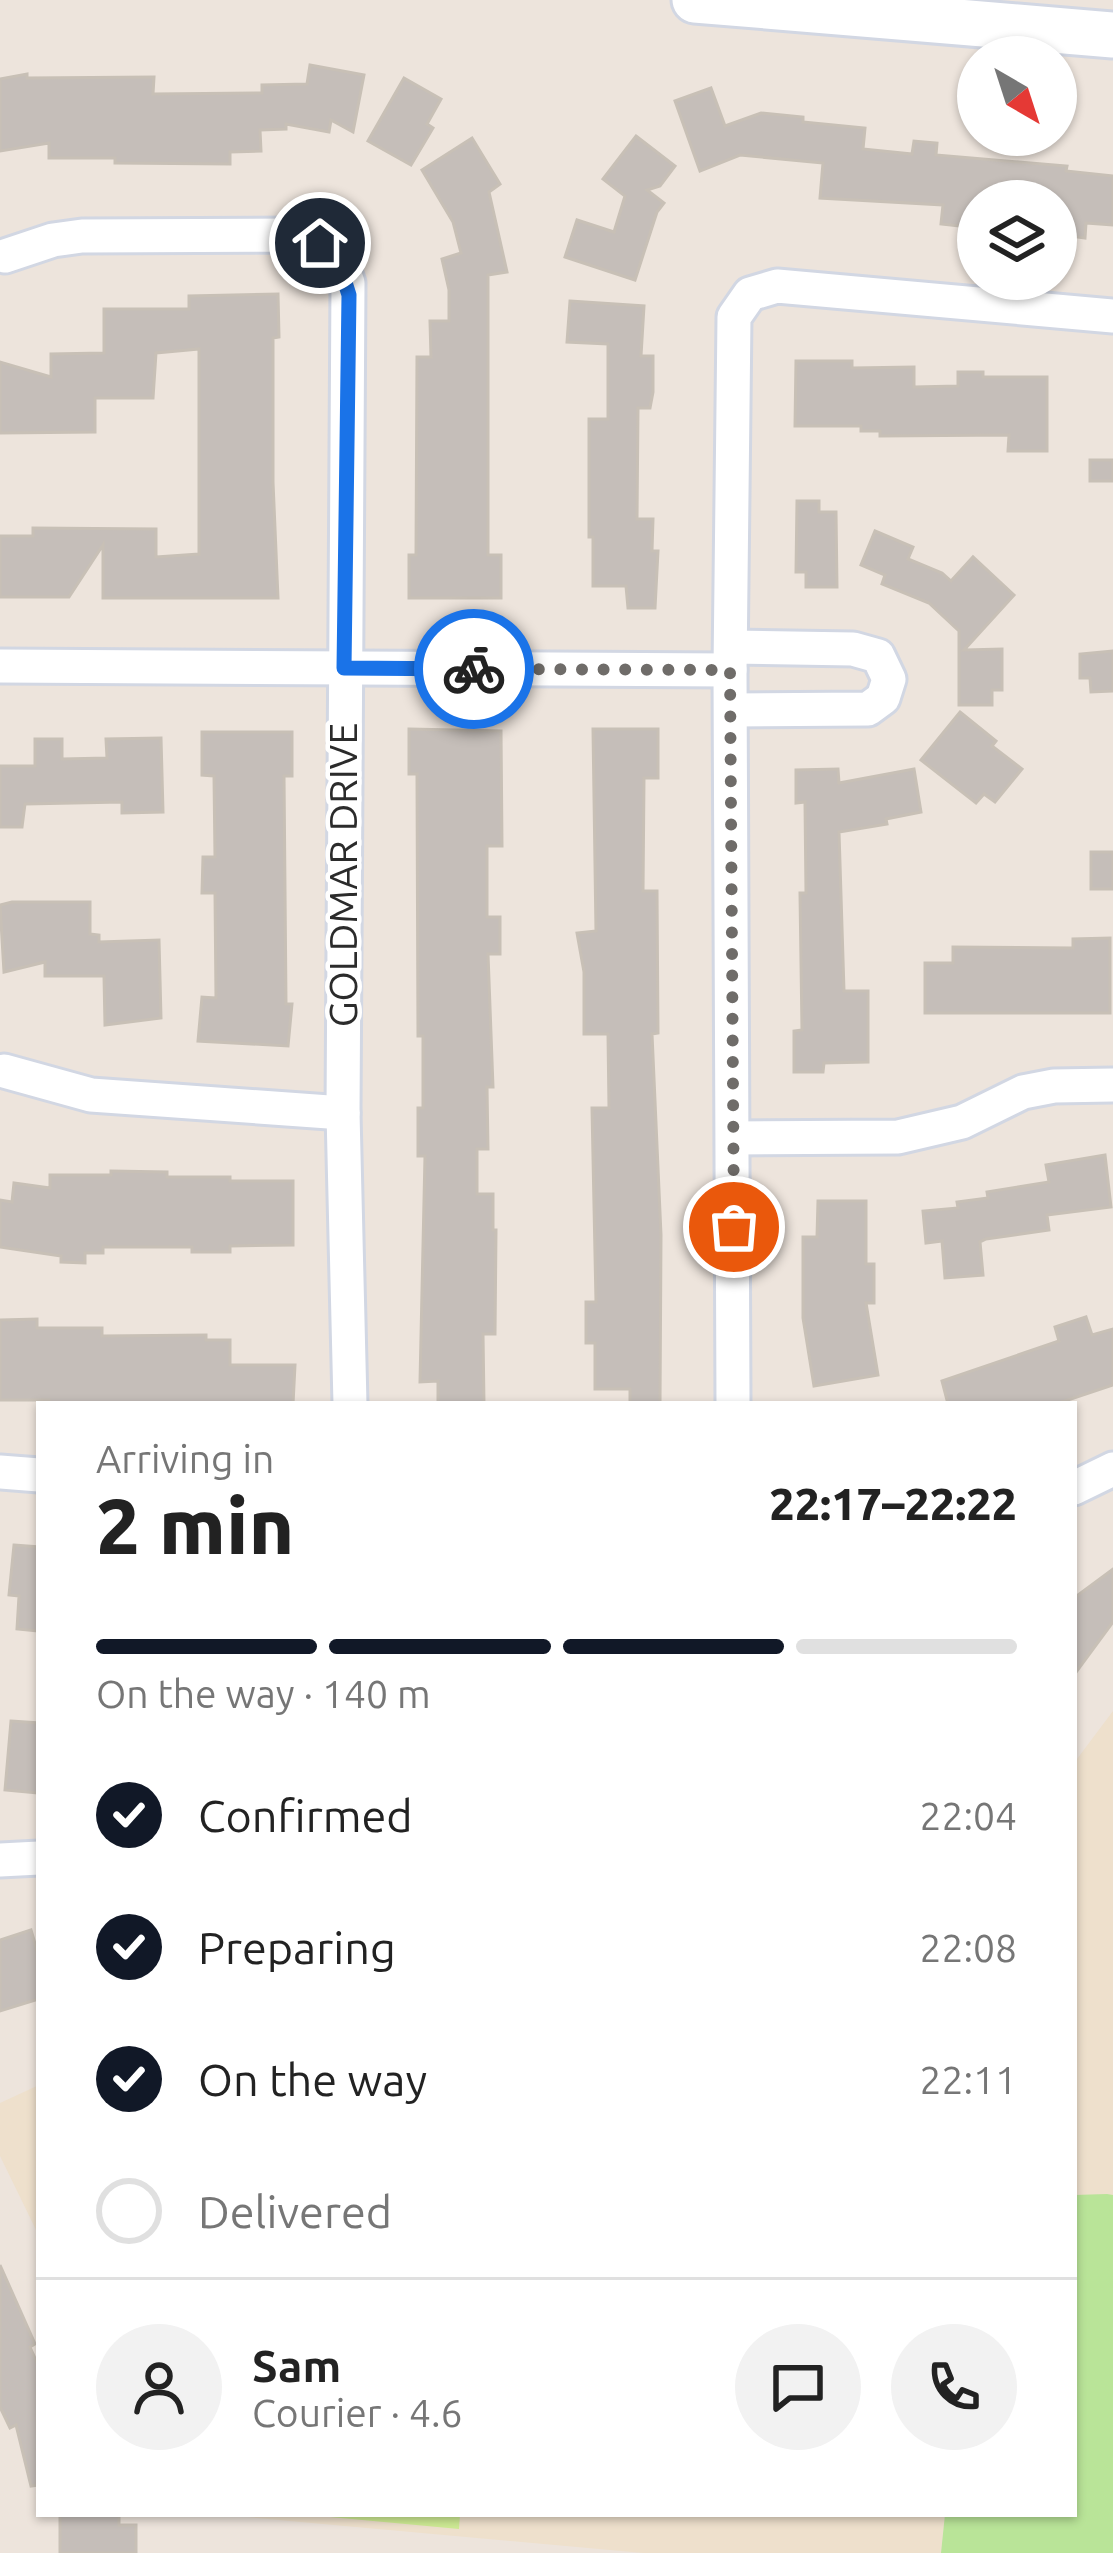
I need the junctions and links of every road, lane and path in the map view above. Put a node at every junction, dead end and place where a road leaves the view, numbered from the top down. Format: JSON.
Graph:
{"nodes":[{"id":1,"x":694,"y":0,"type":"edge"},
{"id":2,"x":1113,"y":35,"type":"edge"},
{"id":3,"x":5,"y":256,"type":"dead end"},
{"id":4,"x":1113,"y":316,"type":"edge"},
{"id":5,"x":731,"y":658,"type":"junction"},
{"id":6,"x":0,"y":666,"type":"edge"},
{"id":7,"x":344,"y":668,"type":"junction"},
{"id":8,"x":731,"y":710,"type":"junction"},
{"id":9,"x":4,"y":1072,"type":"dead end"},
{"id":10,"x":1113,"y":1085,"type":"edge"},
{"id":11,"x":343,"y":1113,"type":"junction"},
{"id":12,"x":734,"y":1138,"type":"junction"},
{"id":13,"x":350,"y":1401,"type":"edge"},
{"id":14,"x":733,"y":1401,"type":"edge"},
{"id":15,"x":1113,"y":1469,"type":"edge"},
{"id":16,"x":0,"y":1472,"type":"edge"},
{"id":17,"x":36,"y":1474,"type":"edge"},
{"id":18,"x":1077,"y":1487,"type":"edge"},
{"id":19,"x":36,"y":1858,"type":"edge"},
{"id":20,"x":0,"y":1860,"type":"edge"}],
"edges":[{"from":1,"to":2,"type":"main road"},
{"from":3,"to":7,"type":"street","name":"GOLDMAR DRIVE"},
{"from":4,"to":5,"type":"street"},
{"from":5,"to":7,"type":"street"},
{"from":5,"to":8,"type":"street"},
{"from":5,"to":8,"type":"street"},
{"from":6,"to":7,"type":"street"},
{"from":7,"to":11,"type":"street","name":"GOLDMAR DRIVE"},
{"from":8,"to":12,"type":"street"},
{"from":9,"to":11,"type":"street"},
{"from":10,"to":12,"type":"street"},
{"from":11,"to":13,"type":"street","name":"GOLDMAR DRIVE"},
{"from":12,"to":14,"type":"street"},
{"from":15,"to":18,"type":"street"},
{"from":16,"to":17,"type":"street"},
{"from":19,"to":20,"type":"street"}]}
